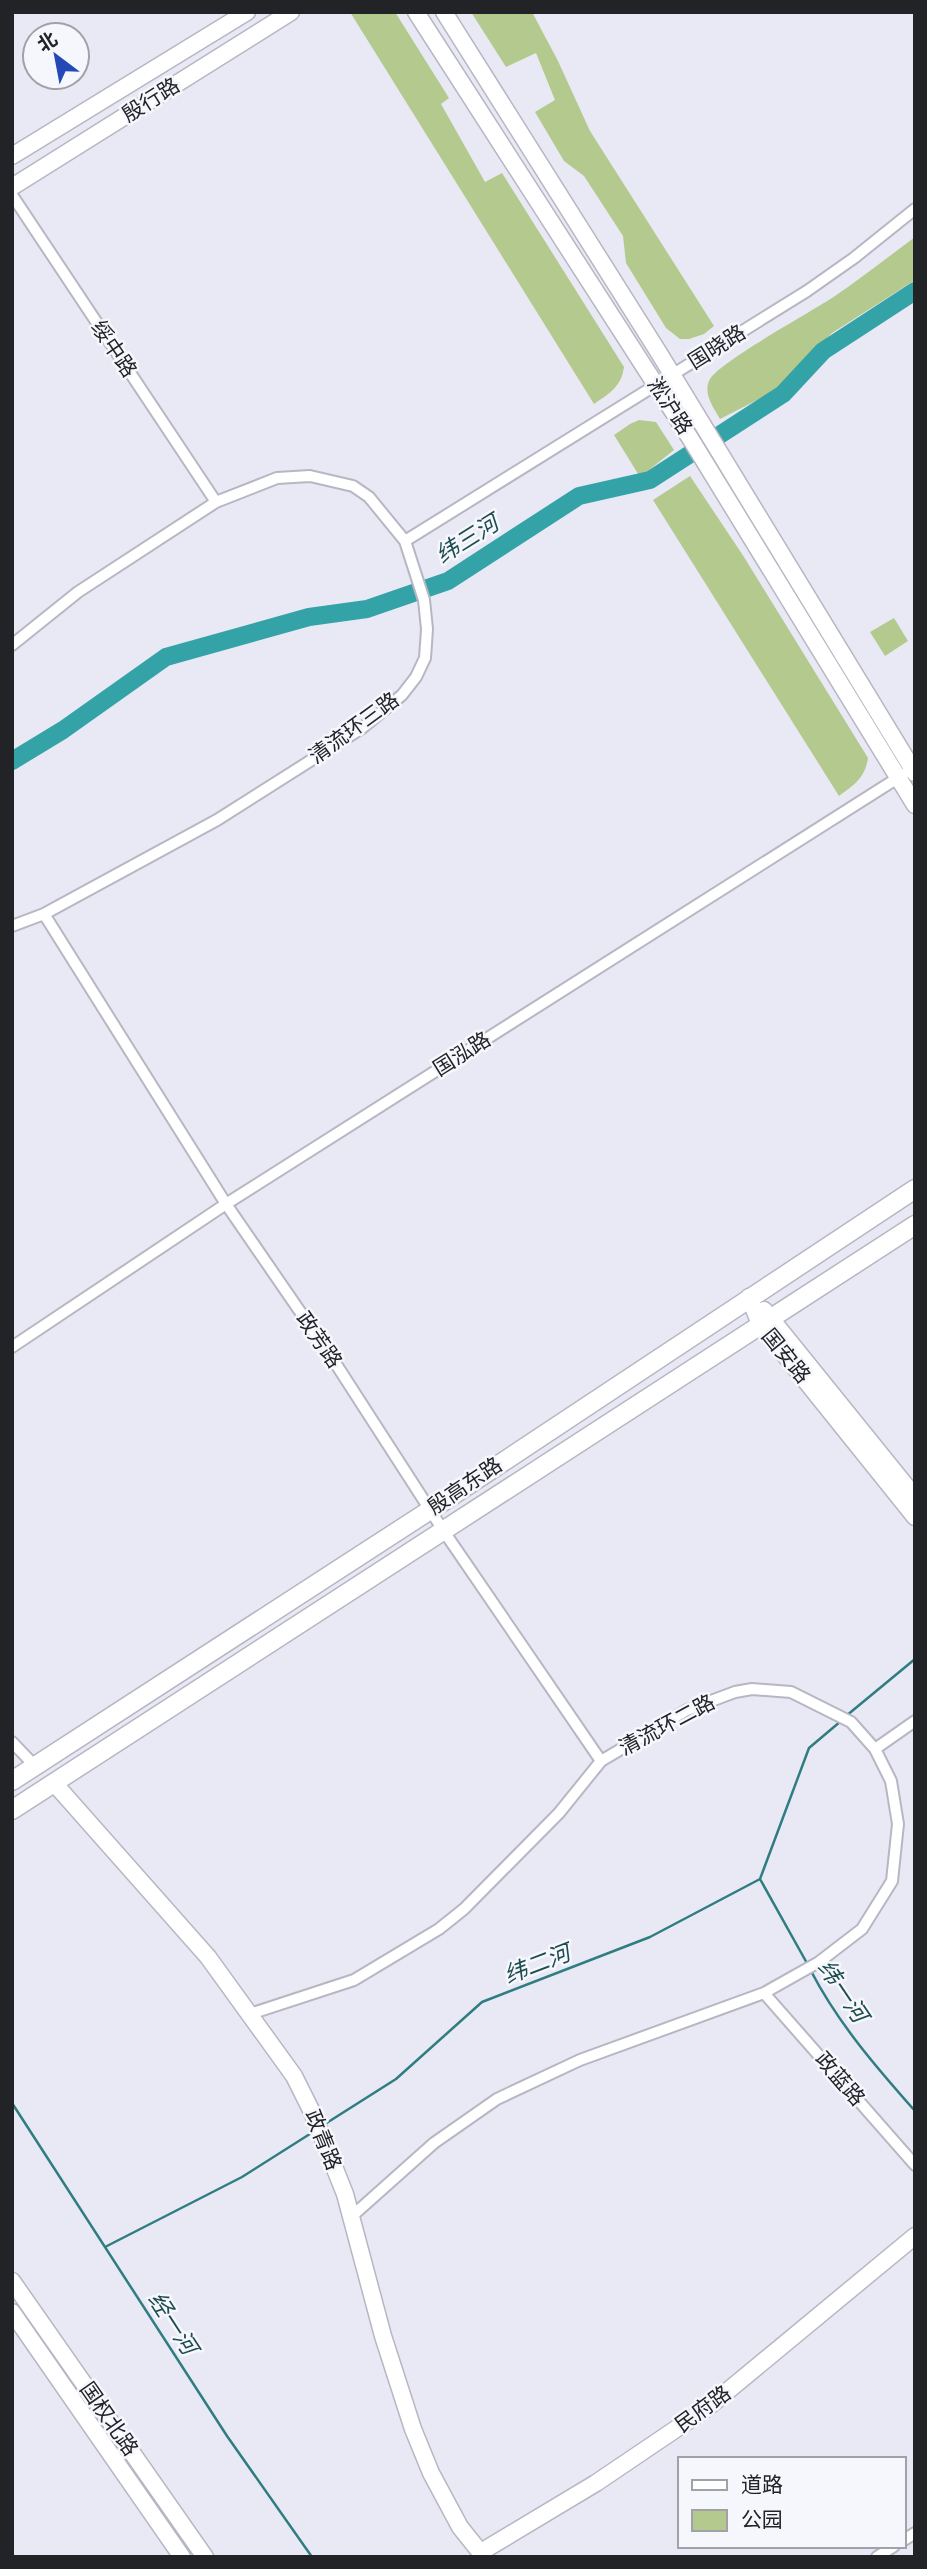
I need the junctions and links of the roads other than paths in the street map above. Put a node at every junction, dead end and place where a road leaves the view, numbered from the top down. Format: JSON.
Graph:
{"nodes":[{"id":1,"x":247,"y":12,"type":"edge"},
{"id":2,"x":290,"y":12,"type":"edge"},
{"id":3,"x":416,"y":12,"type":"edge"},
{"id":4,"x":444,"y":12,"type":"edge"},
{"id":5,"x":12,"y":156,"type":"edge"},
{"id":6,"x":12,"y":187,"type":"edge"},
{"id":7,"x":12,"y":195,"type":"edge"},
{"id":8,"x":915,"y":209,"type":"edge"},
{"id":9,"x":673,"y":375,"type":"junction"},
{"id":10,"x":657,"y":385,"type":"junction"},
{"id":11,"x":216,"y":502,"type":"junction"},
{"id":12,"x":405,"y":541,"type":"junction"},
{"id":13,"x":12,"y":645,"type":"edge"},
{"id":14,"x":914,"y":769,"type":"edge"},
{"id":15,"x":897,"y":778,"type":"junction"},
{"id":16,"x":915,"y":805,"type":"edge"},
{"id":17,"x":44,"y":914,"type":"junction"},
{"id":18,"x":12,"y":926,"type":"edge"},
{"id":19,"x":915,"y":1189,"type":"edge"},
{"id":20,"x":226,"y":1204,"type":"junction"},
{"id":21,"x":915,"y":1225,"type":"edge"},
{"id":22,"x":749,"y":1297,"type":"junction"},
{"id":23,"x":766,"y":1320,"type":"junction"},
{"id":24,"x":12,"y":1347,"type":"edge"},
{"id":25,"x":915,"y":1497,"type":"edge"},
{"id":26,"x":430,"y":1509,"type":"junction"},
{"id":27,"x":915,"y":1517,"type":"edge"},
{"id":28,"x":443,"y":1530,"type":"junction"},
{"id":29,"x":915,"y":1721,"type":"edge"},
{"id":30,"x":12,"y":1742,"type":"edge"},
{"id":31,"x":875,"y":1749,"type":"junction"},
{"id":32,"x":601,"y":1761,"type":"junction"},
{"id":33,"x":35,"y":1766,"type":"junction"},
{"id":34,"x":12,"y":1781,"type":"edge"},
{"id":35,"x":54,"y":1783,"type":"junction"},
{"id":36,"x":12,"y":1810,"type":"edge"},
{"id":37,"x":764,"y":1993,"type":"junction"},
{"id":38,"x":250,"y":2014,"type":"junction"},
{"id":39,"x":915,"y":2165,"type":"edge"},
{"id":40,"x":351,"y":2217,"type":"junction"},
{"id":41,"x":915,"y":2236,"type":"edge"},
{"id":42,"x":12,"y":2281,"type":"edge"},
{"id":43,"x":12,"y":2312,"type":"edge"},
{"id":44,"x":479,"y":2555,"type":"edge"},
{"id":45,"x":182,"y":2557,"type":"edge"},
{"id":46,"x":205,"y":2557,"type":"edge"}],
"edges":[{"from":1,"to":5,"type":"main road","name":"殷行路"},
{"from":2,"to":6,"type":"main road","name":"殷行路"},
{"from":3,"to":10,"type":"main road","name":"淞沪路"},
{"from":4,"to":9,"type":"main road","name":"淞沪路"},
{"from":7,"to":11,"type":"street","name":"绥中路"},
{"from":8,"to":9,"type":"street","name":"国晓路"},
{"from":9,"to":10,"type":"street","name":"国晓路"},
{"from":9,"to":14,"type":"main road","name":"淞沪路"},
{"from":10,"to":12,"type":"street","name":"国晓路"},
{"from":10,"to":15,"type":"main road","name":"淞沪路"},
{"from":11,"to":12,"type":"street","name":"清流环三路"},
{"from":11,"to":13,"type":"street","name":"清流环三路"},
{"from":12,"to":17,"type":"street","name":"清流环三路"},
{"from":14,"to":15,"type":"street","name":"国泓路"},
{"from":15,"to":16,"type":"main road","name":"淞沪路"},
{"from":15,"to":20,"type":"street","name":"国泓路"},
{"from":17,"to":18,"type":"street","name":"清流环三路"},
{"from":17,"to":20,"type":"street","name":"政芳路"},
{"from":19,"to":22,"type":"main road","name":"殷高东路"},
{"from":20,"to":24,"type":"street","name":"国泓路"},
{"from":20,"to":26,"type":"street","name":"政芳路"},
{"from":21,"to":23,"type":"main road","name":"殷高东路"},
{"from":22,"to":23,"type":"main road","name":"国安路"},
{"from":22,"to":26,"type":"main road","name":"殷高东路"},
{"from":23,"to":25,"type":"main road","name":"国安路"},
{"from":23,"to":27,"type":"main road","name":"国安路"},
{"from":23,"to":28,"type":"main road","name":"殷高东路"},
{"from":26,"to":28,"type":"street","name":"政芳路"},
{"from":26,"to":33,"type":"main road","name":"殷高东路"},
{"from":28,"to":32,"type":"street","name":"政芳路"},
{"from":28,"to":35,"type":"main road","name":"殷高东路"},
{"from":29,"to":31,"type":"street"},
{"from":30,"to":33,"type":"street"},
{"from":31,"to":32,"type":"street","name":"清流环二路"},
{"from":31,"to":37,"type":"street","name":"清流环二路"},
{"from":32,"to":38,"type":"street","name":"清流环二路"},
{"from":33,"to":34,"type":"main road","name":"殷高东路"},
{"from":35,"to":36,"type":"main road","name":"殷高东路"},
{"from":35,"to":38,"type":"main road","name":"政青路"},
{"from":37,"to":39,"type":"street","name":"政蓝路"},
{"from":37,"to":40,"type":"street","name":"清流环二路"},
{"from":38,"to":40,"type":"main road","name":"政青路"},
{"from":40,"to":44,"type":"main road","name":"政青路"},
{"from":41,"to":44,"type":"main road","name":"民府路"},
{"from":42,"to":46,"type":"main road","name":"国权北路"},
{"from":43,"to":45,"type":"main road","name":"国权北路"}]}
